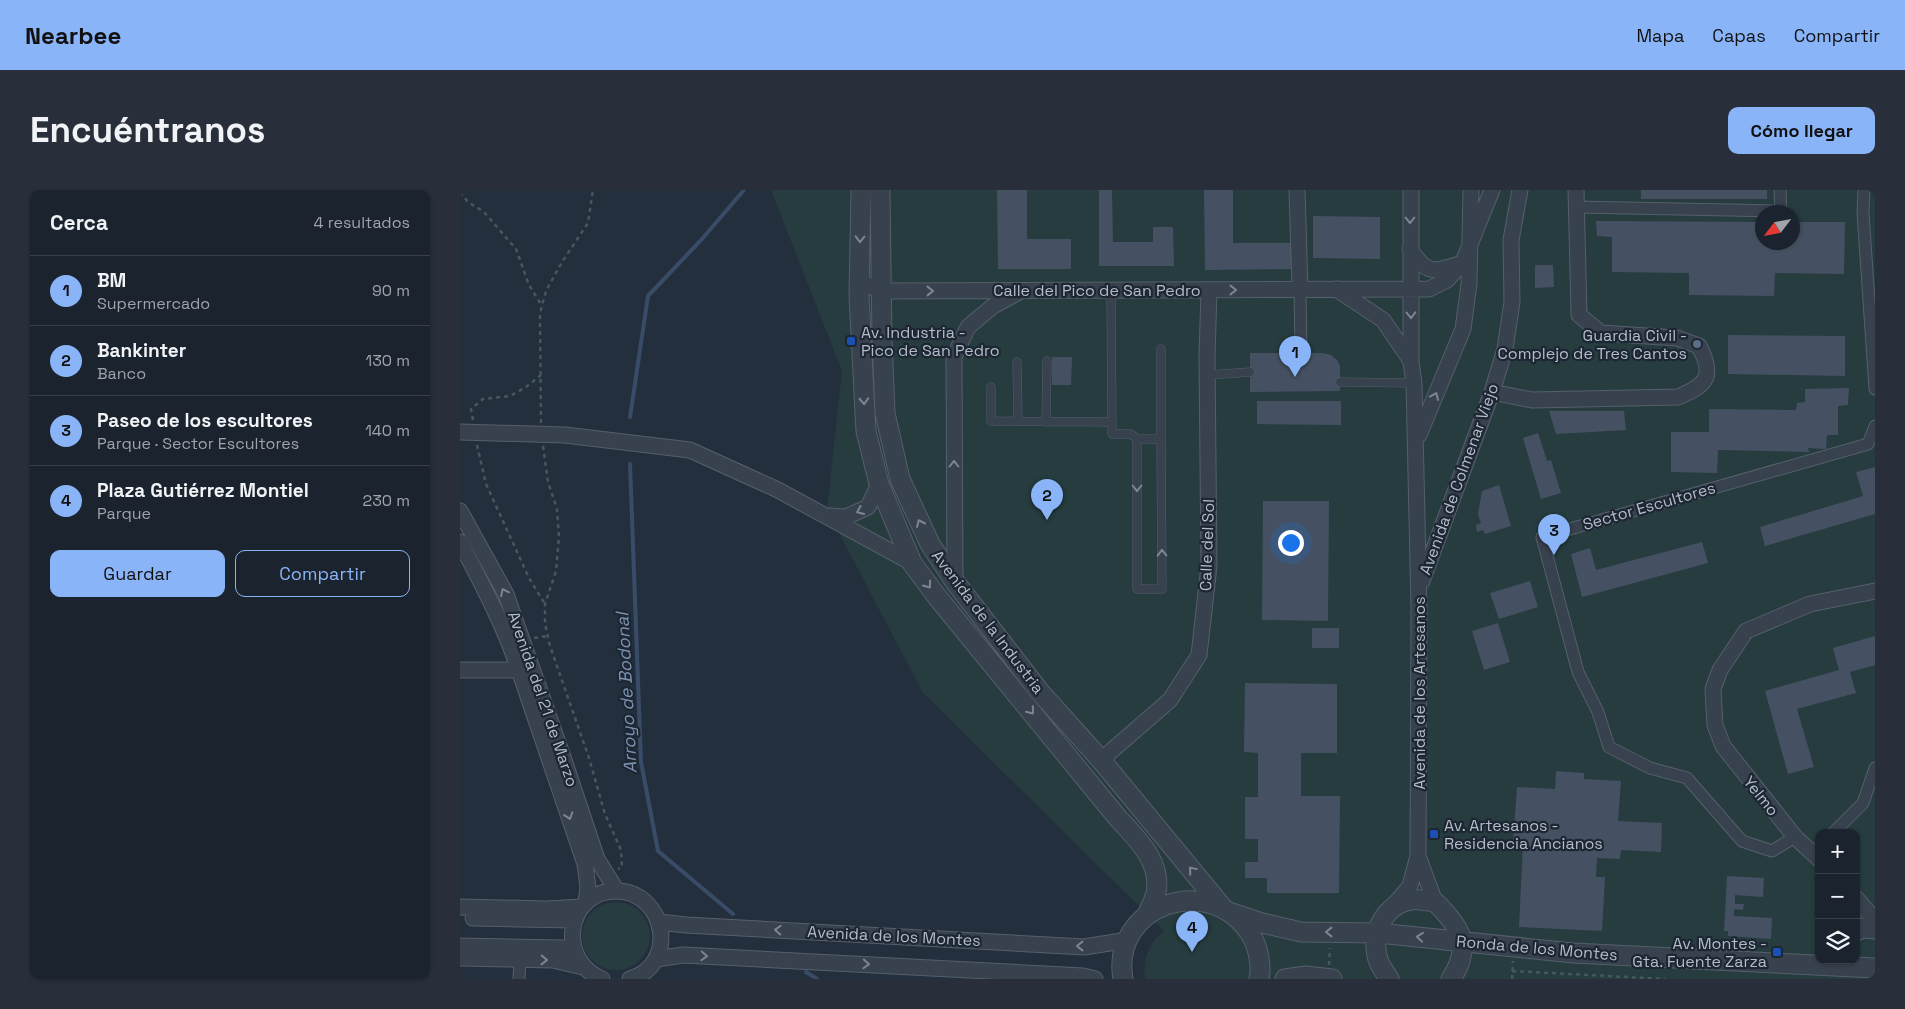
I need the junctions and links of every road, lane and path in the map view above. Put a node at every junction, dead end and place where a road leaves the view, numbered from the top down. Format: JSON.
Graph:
{"nodes":[{"id":1,"x":593,"y":190,"type":"edge"},
{"id":2,"x":860,"y":190,"type":"edge"},
{"id":3,"x":880,"y":190,"type":"edge"},
{"id":4,"x":1298,"y":190,"type":"edge"},
{"id":5,"x":1411,"y":190,"type":"edge"},
{"id":6,"x":1471,"y":190,"type":"edge"},
{"id":7,"x":1492,"y":190,"type":"edge"},
{"id":8,"x":1520,"y":190,"type":"edge"},
{"id":9,"x":1576,"y":190,"type":"edge"},
{"id":10,"x":1780,"y":190,"type":"edge"},
{"id":11,"x":1864,"y":190,"type":"edge"},
{"id":12,"x":460,"y":192,"type":"edge"},
{"id":13,"x":1576,"y":207,"type":"junction"},
{"id":14,"x":1471,"y":241,"type":"junction"},
{"id":15,"x":1410,"y":249,"type":"junction"},
{"id":16,"x":1464,"y":262,"type":"junction"},
{"id":17,"x":859,"y":281,"type":"junction"},
{"id":18,"x":1300,"y":289,"type":"junction"},
{"id":19,"x":1336,"y":289,"type":"junction"},
{"id":20,"x":1410,"y":289,"type":"junction"},
{"id":21,"x":1111,"y":290,"type":"junction"},
{"id":22,"x":1209,"y":290,"type":"junction"},
{"id":23,"x":882,"y":291,"type":"junction"},
{"id":24,"x":1021,"y":291,"type":"junction"},
{"id":25,"x":542,"y":306,"type":"junction"},
{"id":26,"x":1161,"y":349,"type":"dead end"},
{"id":27,"x":1301,"y":353,"type":"dead end"},
{"id":28,"x":1047,"y":361,"type":"dead end"},
{"id":29,"x":1017,"y":362,"type":"dead end"},
{"id":30,"x":1411,"y":362,"type":"junction"},
{"id":31,"x":1250,"y":372,"type":"dead end"},
{"id":32,"x":1208,"y":374,"type":"junction"},
{"id":33,"x":541,"y":375,"type":"junction"},
{"id":34,"x":1340,"y":382,"type":"dead end"},
{"id":35,"x":1414,"y":383,"type":"junction"},
{"id":36,"x":991,"y":388,"type":"dead end"},
{"id":37,"x":1875,"y":389,"type":"edge"},
{"id":38,"x":1492,"y":392,"type":"junction"},
{"id":39,"x":1018,"y":421,"type":"junction"},
{"id":40,"x":1046,"y":422,"type":"junction"},
{"id":41,"x":1112,"y":422,"type":"junction"},
{"id":42,"x":1875,"y":426,"type":"edge"},
{"id":43,"x":468,"y":432,"type":"edge"},
{"id":44,"x":542,"y":434,"type":"junction"},
{"id":45,"x":1160,"y":438,"type":"junction"},
{"id":46,"x":1137,"y":439,"type":"junction"},
{"id":47,"x":1416,"y":441,"type":"junction"},
{"id":48,"x":1872,"y":443,"type":"edge"},
{"id":49,"x":879,"y":484,"type":"junction"},
{"id":50,"x":460,"y":511,"type":"edge"},
{"id":51,"x":827,"y":516,"type":"junction"},
{"id":52,"x":460,"y":542,"type":"edge"},
{"id":53,"x":912,"y":563,"type":"junction"},
{"id":54,"x":955,"y":582,"type":"junction"},
{"id":55,"x":1419,"y":590,"type":"junction"},
{"id":56,"x":1875,"y":590,"type":"edge"},
{"id":57,"x":546,"y":604,"type":"junction"},
{"id":58,"x":460,"y":670,"type":"edge"},
{"id":59,"x":527,"y":670,"type":"junction"},
{"id":60,"x":1100,"y":760,"type":"junction"},
{"id":61,"x":1875,"y":768,"type":"edge"},
{"id":62,"x":1837,"y":829,"type":"edge"},
{"id":63,"x":1795,"y":837,"type":"junction"},
{"id":64,"x":1815,"y":852,"type":"edge"},
{"id":65,"x":1418,"y":856,"type":"junction"},
{"id":66,"x":605,"y":874,"type":"junction"},
{"id":67,"x":617,"y":891,"type":"junction"},
{"id":68,"x":1435,"y":902,"type":"junction"},
{"id":69,"x":1860,"y":903,"type":"edge"},
{"id":70,"x":584,"y":905,"type":"junction"},
{"id":71,"x":1393,"y":906,"type":"junction"},
{"id":72,"x":460,"y":907,"type":"edge"},
{"id":73,"x":1228,"y":911,"type":"junction"},
{"id":74,"x":1147,"y":915,"type":"junction"},
{"id":75,"x":460,"y":917,"type":"edge"},
{"id":76,"x":574,"y":920,"type":"junction"},
{"id":77,"x":1875,"y":920,"type":"edge"},
{"id":78,"x":659,"y":922,"type":"junction"},
{"id":79,"x":1860,"y":929,"type":"edge"},
{"id":80,"x":1875,"y":929,"type":"edge"},
{"id":81,"x":1331,"y":932,"type":"junction"},
{"id":82,"x":1378,"y":933,"type":"junction"},
{"id":83,"x":1128,"y":940,"type":"junction"},
{"id":84,"x":1463,"y":942,"type":"junction"},
{"id":85,"x":460,"y":946,"type":"edge"},
{"id":86,"x":574,"y":952,"type":"junction"},
{"id":87,"x":460,"y":958,"type":"edge"},
{"id":88,"x":656,"y":959,"type":"junction"},
{"id":89,"x":520,"y":960,"type":"junction"},
{"id":90,"x":583,"y":967,"type":"junction"},
{"id":91,"x":1825,"y":968,"type":"edge"},
{"id":92,"x":1875,"y":968,"type":"edge"},
{"id":93,"x":1512,"y":971,"type":"dead end"},
{"id":94,"x":634,"y":978,"type":"edge"},
{"id":95,"x":519,"y":979,"type":"edge"},
{"id":96,"x":602,"y":979,"type":"edge"},
{"id":97,"x":1095,"y":979,"type":"edge"},
{"id":98,"x":1122,"y":979,"type":"edge"},
{"id":99,"x":1259,"y":979,"type":"edge"},
{"id":100,"x":1285,"y":979,"type":"edge"},
{"id":101,"x":1328,"y":979,"type":"edge"},
{"id":102,"x":1332,"y":979,"type":"edge"},
{"id":103,"x":1389,"y":979,"type":"edge"},
{"id":104,"x":1451,"y":979,"type":"edge"},
{"id":105,"x":1665,"y":979,"type":"edge"}],
"edges":[{"from":1,"to":25,"type":"path"},
{"from":2,"to":17,"type":"street","name":"Avenida de la Industria","one_way":true},
{"from":3,"to":23,"type":"street","name":"Avenida de la Industria"},
{"from":4,"to":18,"type":"street"},
{"from":5,"to":15,"type":"street","name":"Avenida de los Artesanos","one_way":true},
{"from":6,"to":14,"type":"street","name":"Avenida de los Artesanos"},
{"from":7,"to":14,"type":"street"},
{"from":8,"to":38,"type":"street","name":"Avenida de Colmenar Viejo"},
{"from":9,"to":13,"type":"street"},
{"from":10,"to":13,"type":"street"},
{"from":11,"to":37,"type":"street"},
{"from":12,"to":25,"type":"path"},
{"from":13,"to":38,"type":"street"},
{"from":14,"to":16,"type":"street"},
{"from":47,"to":14,"type":"street","name":"Avenida de los Artesanos","one_way":true},
{"from":15,"to":16,"type":"street"},
{"from":15,"to":20,"type":"street","name":"Avenida de los Artesanos"},
{"from":16,"to":20,"type":"street"},
{"from":17,"to":23,"type":"street","name":"Calle del Pico de San Pedro"},
{"from":17,"to":49,"type":"street","name":"Avenida de la Industria","one_way":true},
{"from":18,"to":19,"type":"street","name":"Calle del Pico de San Pedro"},
{"from":22,"to":18,"type":"street","name":"Calle del Pico de San Pedro","one_way":true},
{"from":18,"to":27,"type":"street"},
{"from":19,"to":20,"type":"street","name":"Calle del Pico de San Pedro"},
{"from":19,"to":30,"type":"street"},
{"from":20,"to":30,"type":"street","name":"Avenida de los Artesanos","one_way":true},
{"from":21,"to":22,"type":"street","name":"Calle del Pico de San Pedro"},
{"from":21,"to":24,"type":"street","name":"Calle del Pico de San Pedro"},
{"from":21,"to":41,"type":"lane"},
{"from":22,"to":32,"type":"street","name":"Calle del Sol"},
{"from":23,"to":24,"type":"street","name":"Calle del Pico de San Pedro","one_way":true},
{"from":54,"to":23,"type":"street","name":"Avenida de la Industria","one_way":true},
{"from":54,"to":24,"type":"street","one_way":true},
{"from":25,"to":33,"type":"path"},
{"from":26,"to":45,"type":"lane"},
{"from":28,"to":40,"type":"lane"},
{"from":29,"to":39,"type":"lane"},
{"from":30,"to":35,"type":"street","name":"Avenida de los Artesanos"},
{"from":31,"to":32,"type":"lane"},
{"from":32,"to":60,"type":"street","name":"Calle del Sol"},
{"from":33,"to":43,"type":"path"},
{"from":33,"to":44,"type":"path"},
{"from":34,"to":35,"type":"lane"},
{"from":35,"to":47,"type":"street","name":"Avenida de los Artesanos"},
{"from":36,"to":39,"type":"lane"},
{"from":38,"to":55,"type":"street","name":"Avenida de Colmenar Viejo"},
{"from":39,"to":40,"type":"lane"},
{"from":40,"to":41,"type":"lane"},
{"from":41,"to":46,"type":"lane"},
{"from":42,"to":48,"type":"street","name":"Sector Escultores"},
{"from":43,"to":44,"type":"street"},
{"from":43,"to":57,"type":"path"},
{"from":44,"to":51,"type":"street"},
{"from":44,"to":57,"type":"path"},
{"from":45,"to":46,"type":"lane"},
{"from":46,"to":45,"type":"lane","one_way":true},
{"from":47,"to":55,"type":"street","name":"Avenida de los Artesanos"},
{"from":48,"to":63,"type":"street","name":"Sector Escultores"},
{"from":49,"to":51,"type":"street","one_way":true},
{"from":49,"to":53,"type":"street","name":"Avenida de la Industria"},
{"from":59,"to":50,"type":"street","name":"Avenida del 21 de Marzo","one_way":true},
{"from":51,"to":53,"type":"street"},
{"from":52,"to":59,"type":"street","name":"Avenida del 21 de Marzo"},
{"from":53,"to":74,"type":"street","name":"Avenida de la Industria","one_way":true},
{"from":54,"to":60,"type":"street","name":"Avenida de la Industria"},
{"from":55,"to":65,"type":"street","name":"Avenida de los Artesanos"},
{"from":56,"to":63,"type":"street","name":"Yelmo"},
{"from":57,"to":66,"type":"path"},
{"from":58,"to":59,"type":"street"},
{"from":59,"to":66,"type":"street","name":"Avenida del 21 de Marzo"},
{"from":59,"to":70,"type":"street","name":"Avenida del 21 de Marzo","one_way":true},
{"from":73,"to":60,"type":"street","name":"Avenida de la Industria","one_way":true},
{"from":61,"to":62,"type":"street"},
{"from":63,"to":64,"type":"street","name":"Yelmo"},
{"from":65,"to":68,"type":"street","name":"Avenida de los Artesanos"},
{"from":65,"to":71,"type":"street","name":"Avenida de los Artesanos"},
{"from":66,"to":67,"type":"street","name":"Avenida del 21 de Marzo"},
{"from":67,"to":70,"type":"street"},
{"from":67,"to":78,"type":"street"},
{"from":68,"to":71,"type":"street"},
{"from":68,"to":84,"type":"street"},
{"from":69,"to":77,"type":"street"},
{"from":70,"to":72,"type":"street"},
{"from":70,"to":76,"type":"street"},
{"from":71,"to":82,"type":"street"},
{"from":73,"to":74,"type":"street","name":"Ronda de los Montes"},
{"from":81,"to":73,"type":"street","name":"Ronda de los Montes","one_way":true},
{"from":73,"to":99,"type":"street","name":"Avenida de la Industria"},
{"from":74,"to":83,"type":"street"},
{"from":75,"to":76,"type":"street"},
{"from":76,"to":86,"type":"street"},
{"from":83,"to":78,"type":"street","name":"Avenida de los Montes","one_way":true},
{"from":78,"to":88,"type":"street"},
{"from":79,"to":80,"type":"street"},
{"from":81,"to":82,"type":"street","name":"Ronda de los Montes"},
{"from":81,"to":101,"type":"path"},
{"from":84,"to":82,"type":"street","name":"Ronda de los Montes","one_way":true},
{"from":82,"to":103,"type":"street"},
{"from":83,"to":98,"type":"street"},
{"from":84,"to":91,"type":"street","name":"Ronda de los Montes"},
{"from":84,"to":104,"type":"street"},
{"from":85,"to":86,"type":"street"},
{"from":86,"to":90,"type":"street"},
{"from":87,"to":89,"type":"street"},
{"from":88,"to":94,"type":"street"},
{"from":88,"to":97,"type":"street","name":"Avenida de los Montes","one_way":true},
{"from":89,"to":90,"type":"street","one_way":true},
{"from":89,"to":95,"type":"street"},
{"from":90,"to":96,"type":"street"},
{"from":91,"to":92,"type":"street","name":"Ronda de los Montes"},
{"from":93,"to":105,"type":"path"},
{"from":100,"to":101,"type":"street"},
{"from":101,"to":102,"type":"street"}]}
